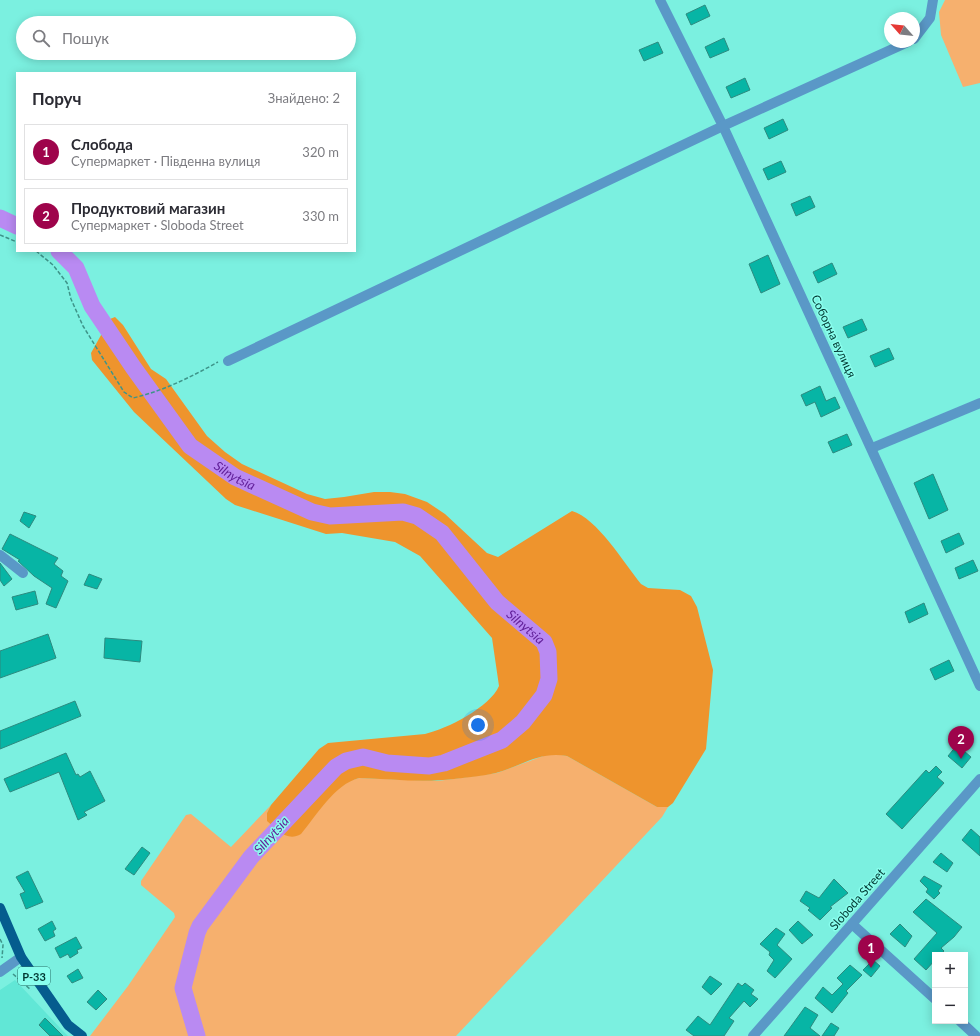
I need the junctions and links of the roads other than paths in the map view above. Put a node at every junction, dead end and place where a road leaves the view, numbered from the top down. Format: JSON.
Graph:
{"nodes":[{"id":1,"x":660,"y":0,"type":"edge"},
{"id":2,"x":933,"y":0,"type":"edge"},
{"id":3,"x":920,"y":31,"type":"edge"},
{"id":4,"x":895,"y":48,"type":"edge"},
{"id":5,"x":723,"y":126,"type":"junction"},
{"id":6,"x":228,"y":361,"type":"road end"},
{"id":7,"x":980,"y":403,"type":"edge"},
{"id":8,"x":872,"y":448,"type":"junction"},
{"id":9,"x":0,"y":555,"type":"edge"},
{"id":10,"x":23,"y":573,"type":"dead end"},
{"id":11,"x":980,"y":686,"type":"edge"},
{"id":12,"x":980,"y":779,"type":"edge"},
{"id":13,"x":0,"y":908,"type":"edge"},
{"id":14,"x":852,"y":924,"type":"junction"},
{"id":15,"x":21,"y":957,"type":"junction"},
{"id":16,"x":0,"y":972,"type":"edge"},
{"id":17,"x":932,"y":996,"type":"edge"},
{"id":18,"x":963,"y":1024,"type":"edge"},
{"id":19,"x":82,"y":1036,"type":"edge"},
{"id":20,"x":753,"y":1036,"type":"edge"},
{"id":21,"x":976,"y":1036,"type":"edge"}],
"edges":[{"from":1,"to":5,"type":"street","name":"Соборна вулиця"},
{"from":2,"to":3,"type":"street"},
{"from":4,"to":5,"type":"street"},
{"from":5,"to":6,"type":"street"},
{"from":5,"to":8,"type":"street","name":"Соборна вулиця"},
{"from":7,"to":8,"type":"street"},
{"from":8,"to":11,"type":"street","name":"Соборна вулиця"},
{"from":9,"to":10,"type":"street"},
{"from":12,"to":14,"type":"street","name":"Sloboda Street"},
{"from":13,"to":15,"type":"main road","number":"Р-33"},
{"from":14,"to":17,"type":"street"},
{"from":14,"to":20,"type":"street","name":"Sloboda Street"},
{"from":15,"to":16,"type":"street"},
{"from":15,"to":19,"type":"main road","number":"Р-33"},
{"from":18,"to":21,"type":"street"}]}
